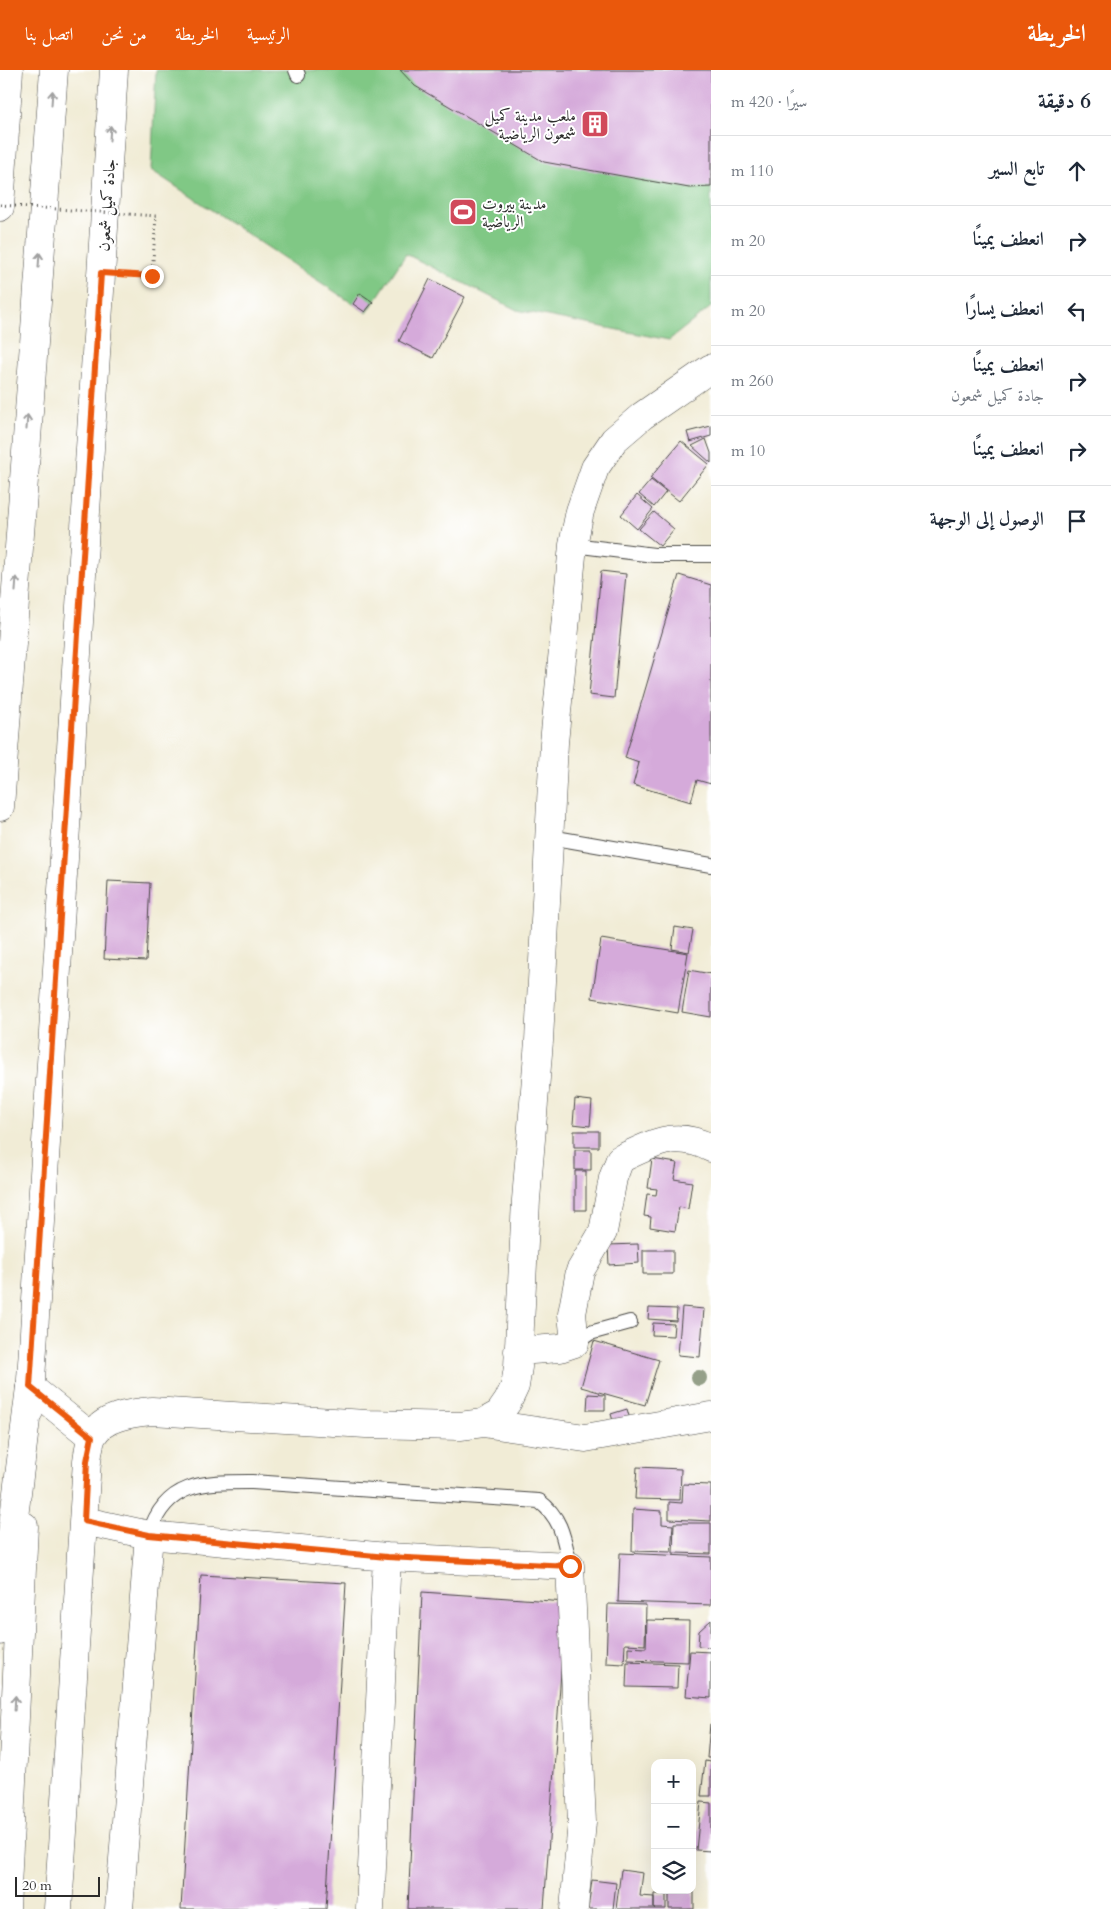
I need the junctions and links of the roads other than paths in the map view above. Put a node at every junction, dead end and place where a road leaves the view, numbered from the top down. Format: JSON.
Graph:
{"nodes":[{"id":1,"x":9,"y":70,"type":"edge"},
{"id":2,"x":54,"y":70,"type":"edge"},
{"id":3,"x":114,"y":70,"type":"edge"},
{"id":4,"x":0,"y":206,"type":"edge"},
{"id":5,"x":711,"y":368,"type":"edge"},
{"id":6,"x":573,"y":545,"type":"junction"},
{"id":7,"x":711,"y":554,"type":"edge"},
{"id":8,"x":0,"y":807,"type":"edge"},
{"id":9,"x":550,"y":837,"type":"junction"},
{"id":10,"x":711,"y":865,"type":"edge"},
{"id":11,"x":711,"y":1148,"type":"edge"},
{"id":12,"x":630,"y":1322,"type":"dead end"},
{"id":13,"x":575,"y":1343,"type":"junction"},
{"id":14,"x":518,"y":1351,"type":"junction"},
{"id":15,"x":30,"y":1387,"type":"junction"},
{"id":16,"x":711,"y":1416,"type":"edge"},
{"id":17,"x":483,"y":1422,"type":"junction"},
{"id":18,"x":92,"y":1437,"type":"junction"},
{"id":19,"x":84,"y":1521,"type":"junction"},
{"id":20,"x":149,"y":1535,"type":"junction"},
{"id":21,"x":387,"y":1557,"type":"junction"},
{"id":22,"x":570,"y":1566,"type":"junction"},
{"id":23,"x":0,"y":1631,"type":"edge"},
{"id":24,"x":6,"y":1909,"type":"edge"},
{"id":25,"x":58,"y":1909,"type":"edge"},
{"id":26,"x":119,"y":1909,"type":"edge"},
{"id":27,"x":370,"y":1909,"type":"edge"},
{"id":28,"x":574,"y":1909,"type":"edge"}],
"edges":[{"from":1,"to":4,"type":"main road"},
{"from":8,"to":2,"type":"main road","one_way":true},
{"from":15,"to":3,"type":"main road","name":"جادة كميل شمعون","one_way":true},
{"from":5,"to":6,"type":"main road"},
{"from":6,"to":7,"type":"lane"},
{"from":6,"to":9,"type":"main road"},
{"from":9,"to":10,"type":"lane"},
{"from":9,"to":14,"type":"main road"},
{"from":11,"to":13,"type":"main road"},
{"from":12,"to":13,"type":"lane"},
{"from":13,"to":14,"type":"main road"},
{"from":14,"to":17,"type":"main road"},
{"from":15,"to":18,"type":"main road"},
{"from":15,"to":23,"type":"main road"},
{"from":24,"to":15,"type":"main road","one_way":true},
{"from":16,"to":17,"type":"main road"},
{"from":17,"to":18,"type":"main road"},
{"from":18,"to":19,"type":"main road"},
{"from":19,"to":20,"type":"main road"},
{"from":19,"to":25,"type":"main road"},
{"from":20,"to":21,"type":"main road"},
{"from":20,"to":22,"type":"lane"},
{"from":20,"to":26,"type":"main road"},
{"from":21,"to":22,"type":"main road"},
{"from":21,"to":27,"type":"main road"},
{"from":22,"to":28,"type":"main road"}]}
